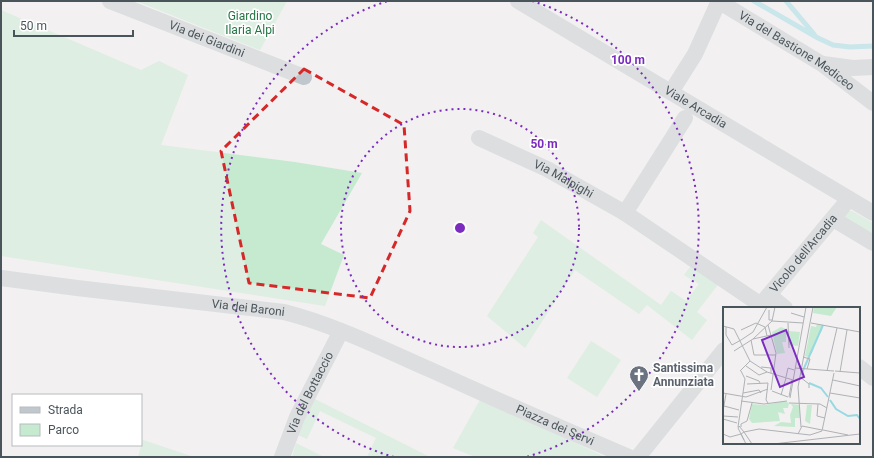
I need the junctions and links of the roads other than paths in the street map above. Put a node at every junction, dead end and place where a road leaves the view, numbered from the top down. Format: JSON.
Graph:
{"nodes":[{"id":1,"x":110,"y":1,"type":"edge"},
{"id":2,"x":518,"y":1,"type":"edge"},
{"id":3,"x":719,"y":1,"type":"edge"},
{"id":4,"x":822,"y":64,"type":"junction"},
{"id":5,"x":873,"y":67,"type":"edge"},
{"id":6,"x":304,"y":77,"type":"dead end"},
{"id":7,"x":671,"y":92,"type":"junction"},
{"id":8,"x":873,"y":103,"type":"edge"},
{"id":9,"x":685,"y":118,"type":"dead end"},
{"id":10,"x":479,"y":138,"type":"dead end"},
{"id":11,"x":849,"y":199,"type":"junction"},
{"id":12,"x":625,"y":213,"type":"junction"},
{"id":13,"x":873,"y":213,"type":"edge"},
{"id":14,"x":833,"y":219,"type":"junction"},
{"id":15,"x":873,"y":243,"type":"edge"},
{"id":16,"x":1,"y":278,"type":"edge"},
{"id":17,"x":763,"y":303,"type":"edge"},
{"id":18,"x":781,"y":307,"type":"edge"},
{"id":19,"x":341,"y":330,"type":"junction"},
{"id":20,"x":723,"y":351,"type":"edge"},
{"id":21,"x":860,"y":368,"type":"edge"},
{"id":22,"x":873,"y":378,"type":"edge"},
{"id":23,"x":480,"y":392,"type":"joint"},
{"id":24,"x":282,"y":457,"type":"edge"},
{"id":25,"x":629,"y":457,"type":"edge"},
{"id":26,"x":638,"y":457,"type":"edge"}],
"edges":[{"from":1,"to":6,"type":"street","name":"Via dei Giardini"},
{"from":2,"to":7,"type":"street","name":"Viale Arcadia"},
{"from":3,"to":4,"type":"street","name":"Via del Bastione Mediceo"},
{"from":3,"to":7,"type":"street"},
{"from":4,"to":5,"type":"street"},
{"from":4,"to":8,"type":"street","name":"Via del Bastione Mediceo"},
{"from":7,"to":11,"type":"street","name":"Viale Arcadia"},
{"from":9,"to":12,"type":"street"},
{"from":10,"to":12,"type":"street","name":"Via Malpighi"},
{"from":11,"to":13,"type":"street","name":"Viale Arcadia"},
{"from":11,"to":14,"type":"street","name":"Vicolo dell'Arcadia"},
{"from":12,"to":17,"type":"street","name":"Via Malpighi"},
{"from":14,"to":15,"type":"street"},
{"from":14,"to":17,"type":"street","name":"Vicolo dell'Arcadia"},
{"from":16,"to":19,"type":"street","name":"Via dei Baroni"},
{"from":17,"to":18,"type":"street","name":"Via Malpighi"},
{"from":19,"to":23,"type":"street","name":"Via dei Baroni"},
{"from":19,"to":24,"type":"street","name":"Via del Bottaccio"},
{"from":20,"to":26,"type":"street"},
{"from":21,"to":22,"type":"street"},
{"from":23,"to":25,"type":"street","name":"Piazza dei Servi"}]}
